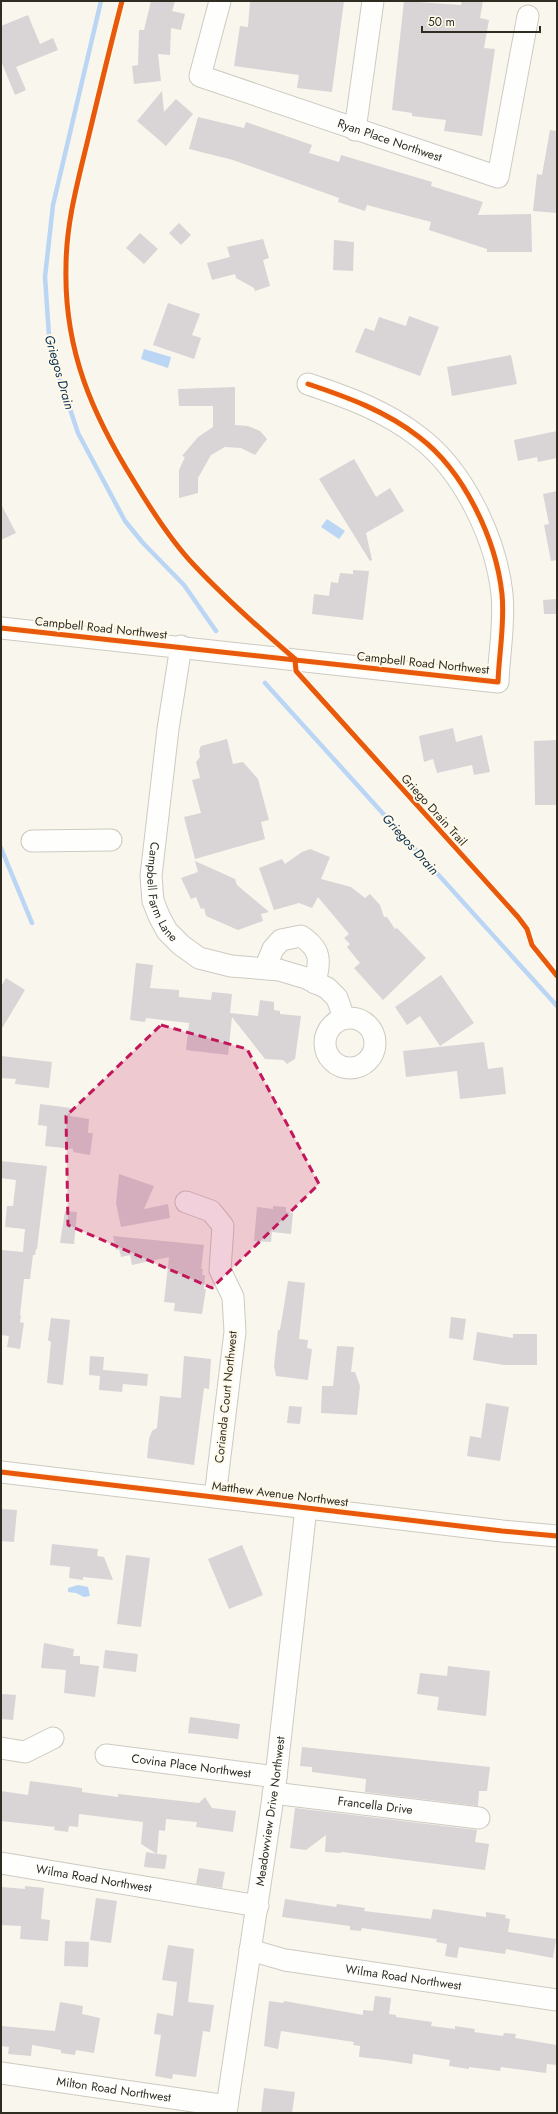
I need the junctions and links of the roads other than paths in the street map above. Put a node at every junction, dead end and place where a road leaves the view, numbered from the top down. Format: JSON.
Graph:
{"nodes":[{"id":1,"x":220,"y":1,"type":"edge"},
{"id":2,"x":373,"y":1,"type":"edge"},
{"id":3,"x":528,"y":16,"type":"dead end"},
{"id":4,"x":355,"y":130,"type":"junction"},
{"id":5,"x":308,"y":384,"type":"dead end"},
{"id":6,"x":1,"y":628,"type":"edge"},
{"id":7,"x":181,"y":646,"type":"junction"},
{"id":8,"x":111,"y":840,"type":"dead end"},
{"id":9,"x":32,"y":841,"type":"dead end"},
{"id":10,"x":265,"y":968,"type":"junction"},
{"id":11,"x":316,"y":983,"type":"junction"},
{"id":12,"x":344,"y":1018,"type":"dead end"},
{"id":13,"x":186,"y":1202,"type":"dead end"},
{"id":14,"x":1,"y":1472,"type":"edge"},
{"id":15,"x":215,"y":1497,"type":"junction"},
{"id":16,"x":306,"y":1508,"type":"junction"},
{"id":17,"x":557,"y":1536,"type":"edge"},
{"id":18,"x":54,"y":1738,"type":"dead end"},
{"id":19,"x":1,"y":1748,"type":"edge"},
{"id":20,"x":106,"y":1755,"type":"dead end"},
{"id":21,"x":274,"y":1785,"type":"junction"},
{"id":22,"x":479,"y":1818,"type":"dead end"},
{"id":23,"x":1,"y":1863,"type":"edge"},
{"id":24,"x":258,"y":1906,"type":"junction"},
{"id":25,"x":250,"y":1950,"type":"junction"},
{"id":26,"x":557,"y":2000,"type":"edge"},
{"id":27,"x":1,"y":2073,"type":"edge"},
{"id":28,"x":226,"y":2110,"type":"edge"}],
"edges":[{"from":1,"to":4,"type":"street","name":"Ryan Place Northwest"},
{"from":2,"to":4,"type":"street"},
{"from":3,"to":4,"type":"street","name":"Ryan Place Northwest"},
{"from":5,"to":7,"type":"street","name":"Campbell Road Northwest"},
{"from":6,"to":7,"type":"street","name":"Campbell Road Northwest"},
{"from":7,"to":10,"type":"street","name":"Campbell Farm Lane"},
{"from":8,"to":9,"type":"street"},
{"from":10,"to":11,"type":"street","name":"Campbell Farm Lane"},
{"from":10,"to":11,"type":"street"},
{"from":11,"to":12,"type":"street","name":"Campbell Farm Lane"},
{"from":13,"to":15,"type":"street","name":"Corianda Court Northwest"},
{"from":14,"to":15,"type":"street","name":"Matthew Avenue Northwest"},
{"from":15,"to":16,"type":"street","name":"Matthew Avenue Northwest"},
{"from":16,"to":17,"type":"street","name":"Matthew Avenue Northwest"},
{"from":16,"to":21,"type":"street","name":"Meadowview Drive Northwest"},
{"from":18,"to":19,"type":"street"},
{"from":20,"to":21,"type":"street","name":"Covina Place Northwest"},
{"from":21,"to":22,"type":"street","name":"Francella Drive"},
{"from":21,"to":24,"type":"street","name":"Meadowview Drive Northwest"},
{"from":23,"to":24,"type":"street","name":"Wilma Road Northwest"},
{"from":24,"to":25,"type":"street","name":"Meadowview Drive Northwest"},
{"from":25,"to":26,"type":"street","name":"Wilma Road Northwest"},
{"from":25,"to":28,"type":"street","name":"Meadowview Drive Northwest"},
{"from":27,"to":28,"type":"street","name":"Milton Road Northwest"}]}
